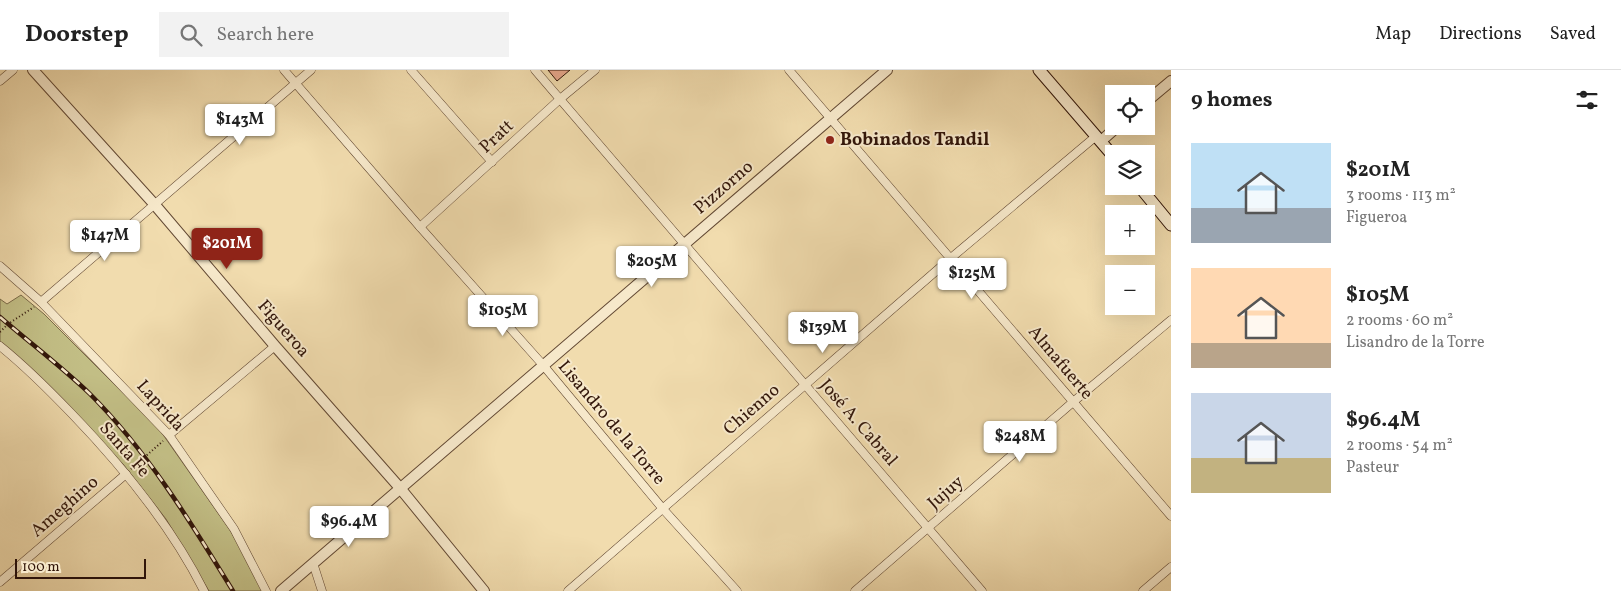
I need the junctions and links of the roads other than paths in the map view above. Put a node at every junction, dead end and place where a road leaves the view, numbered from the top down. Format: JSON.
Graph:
{"nodes":[{"id":1,"x":13,"y":70,"type":"edge"},
{"id":2,"x":33,"y":70,"type":"edge"},
{"id":3,"x":284,"y":70,"type":"edge"},
{"id":4,"x":311,"y":70,"type":"edge"},
{"id":5,"x":411,"y":70,"type":"edge"},
{"id":6,"x":536,"y":70,"type":"edge"},
{"id":7,"x":595,"y":70,"type":"edge"},
{"id":8,"x":789,"y":70,"type":"edge"},
{"id":9,"x":887,"y":70,"type":"edge"},
{"id":10,"x":1039,"y":70,"type":"edge"},
{"id":11,"x":0,"y":81,"type":"edge"},
{"id":12,"x":1171,"y":81,"type":"edge"},
{"id":13,"x":296,"y":83,"type":"junction"},
{"id":14,"x":1155,"y":94,"type":"edge"},
{"id":15,"x":560,"y":99,"type":"junction"},
{"id":16,"x":830,"y":119,"type":"junction"},
{"id":17,"x":1105,"y":134,"type":"edge"},
{"id":18,"x":1098,"y":139,"type":"junction"},
{"id":19,"x":1105,"y":147,"type":"edge"},
{"id":20,"x":492,"y":162,"type":"junction"},
{"id":21,"x":1146,"y":195,"type":"edge"},
{"id":22,"x":155,"y":205,"type":"junction"},
{"id":23,"x":1171,"y":225,"type":"edge"},
{"id":24,"x":420,"y":227,"type":"junction"},
{"id":25,"x":685,"y":244,"type":"junction"},
{"id":26,"x":951,"y":258,"type":"junction"},
{"id":27,"x":0,"y":266,"type":"edge"},
{"id":28,"x":41,"y":302,"type":"junction"},
{"id":29,"x":1171,"y":320,"type":"edge"},
{"id":30,"x":0,"y":346,"type":"edge"},
{"id":31,"x":275,"y":346,"type":"junction"},
{"id":32,"x":543,"y":364,"type":"junction"},
{"id":33,"x":805,"y":385,"type":"junction"},
{"id":34,"x":1073,"y":402,"type":"junction"},
{"id":35,"x":169,"y":436,"type":"junction"},
{"id":36,"x":126,"y":474,"type":"junction"},
{"id":37,"x":400,"y":488,"type":"junction"},
{"id":38,"x":663,"y":509,"type":"junction"},
{"id":39,"x":1171,"y":516,"type":"edge"},
{"id":40,"x":928,"y":528,"type":"junction"},
{"id":41,"x":313,"y":563,"type":"junction"},
{"id":42,"x":1171,"y":568,"type":"edge"},
{"id":43,"x":0,"y":582,"type":"edge"},
{"id":44,"x":204,"y":591,"type":"edge"},
{"id":45,"x":266,"y":591,"type":"edge"},
{"id":46,"x":281,"y":591,"type":"edge"},
{"id":47,"x":322,"y":591,"type":"edge"},
{"id":48,"x":484,"y":591,"type":"edge"},
{"id":49,"x":568,"y":591,"type":"edge"},
{"id":50,"x":737,"y":591,"type":"edge"},
{"id":51,"x":855,"y":591,"type":"edge"},
{"id":52,"x":982,"y":591,"type":"edge"},
{"id":53,"x":1143,"y":591,"type":"edge"}],
"edges":[{"from":1,"to":11,"type":"street"},
{"from":2,"to":22,"type":"street","name":"Figueroa"},
{"from":3,"to":13,"type":"street","name":"Lisandro de la Torre"},
{"from":4,"to":13,"type":"street"},
{"from":5,"to":20,"type":"street"},
{"from":6,"to":15,"type":"street","name":"José A. Cabral"},
{"from":7,"to":15,"type":"street","name":"Pratt"},
{"from":8,"to":16,"type":"street","name":"Almafuerte"},
{"from":9,"to":16,"type":"street","name":"Pizzorno"},
{"from":10,"to":18,"type":"main road"},
{"from":12,"to":14,"type":"street"},
{"from":13,"to":22,"type":"street"},
{"from":13,"to":24,"type":"street","name":"Lisandro de la Torre"},
{"from":15,"to":20,"type":"street","name":"Pratt"},
{"from":15,"to":25,"type":"street","name":"José A. Cabral"},
{"from":16,"to":25,"type":"street","name":"Pizzorno"},
{"from":16,"to":26,"type":"street","name":"Almafuerte"},
{"from":17,"to":18,"type":"street","name":"Chienno"},
{"from":18,"to":19,"type":"main road"},
{"from":18,"to":26,"type":"street","name":"Chienno"},
{"from":20,"to":24,"type":"street","name":"Pratt"},
{"from":21,"to":23,"type":"main road"},
{"from":22,"to":28,"type":"street"},
{"from":22,"to":31,"type":"street","name":"Figueroa"},
{"from":24,"to":32,"type":"street","name":"Lisandro de la Torre"},
{"from":25,"to":32,"type":"street","name":"Pizzorno"},
{"from":25,"to":33,"type":"street","name":"José A. Cabral"},
{"from":26,"to":33,"type":"street","name":"Chienno"},
{"from":26,"to":34,"type":"street","name":"Almafuerte"},
{"from":27,"to":28,"type":"street","name":"Laprida"},
{"from":28,"to":35,"type":"street","name":"Laprida"},
{"from":29,"to":34,"type":"street","name":"Jujuy"},
{"from":30,"to":36,"type":"street","name":"Santa Fe"},
{"from":31,"to":35,"type":"street"},
{"from":31,"to":37,"type":"street","name":"Figueroa"},
{"from":32,"to":37,"type":"street","name":"Pizzorno"},
{"from":32,"to":38,"type":"street","name":"Lisandro de la Torre"},
{"from":33,"to":38,"type":"street","name":"Chienno"},
{"from":33,"to":40,"type":"street","name":"José A. Cabral"},
{"from":34,"to":39,"type":"street","name":"Almafuerte"},
{"from":34,"to":40,"type":"street","name":"Jujuy"},
{"from":35,"to":45,"type":"street","name":"Laprida"},
{"from":36,"to":43,"type":"street","name":"Ameghino"},
{"from":36,"to":44,"type":"street","name":"Santa Fe"},
{"from":37,"to":41,"type":"street","name":"Pizzorno"},
{"from":37,"to":48,"type":"street","name":"Figueroa"},
{"from":38,"to":49,"type":"street","name":"Chienno"},
{"from":38,"to":50,"type":"street","name":"Lisandro de la Torre"},
{"from":40,"to":51,"type":"street","name":"Jujuy"},
{"from":40,"to":52,"type":"street","name":"José A. Cabral"},
{"from":41,"to":46,"type":"street","name":"Pizzorno"},
{"from":41,"to":47,"type":"street"},
{"from":42,"to":53,"type":"street"}]}
